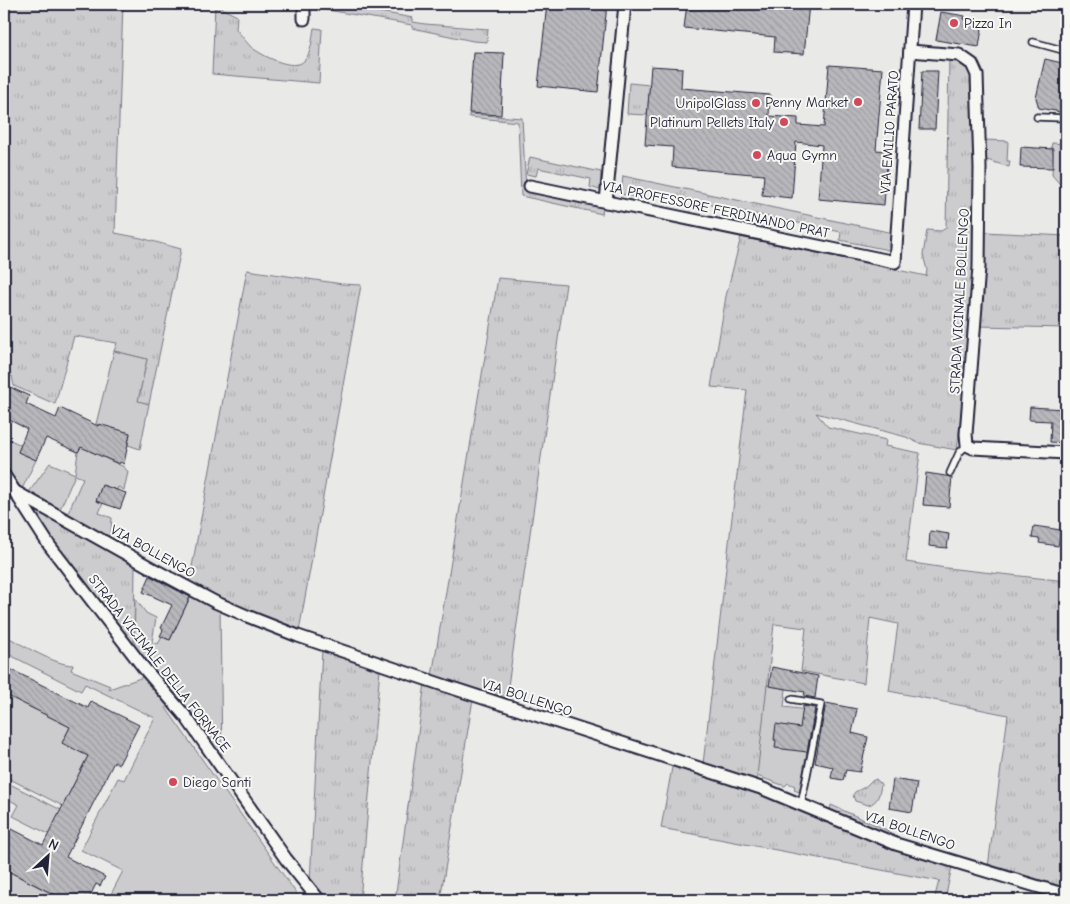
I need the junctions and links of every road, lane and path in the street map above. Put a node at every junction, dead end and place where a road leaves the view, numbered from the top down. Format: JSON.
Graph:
{"nodes":[{"id":1,"x":304,"y":4,"type":"edge"},
{"id":2,"x":626,"y":4,"type":"edge"},
{"id":3,"x":913,"y":4,"type":"edge"},
{"id":4,"x":304,"y":19,"type":"dead end"},
{"id":5,"x":1033,"y":42,"type":"dead end"},
{"id":6,"x":1066,"y":50,"type":"edge"},
{"id":7,"x":910,"y":51,"type":"junction"},
{"id":8,"x":1037,"y":117,"type":"dead end"},
{"id":9,"x":1066,"y":118,"type":"edge"},
{"id":10,"x":530,"y":186,"type":"dead end"},
{"id":11,"x":606,"y":202,"type":"junction"},
{"id":12,"x":895,"y":262,"type":"joint"},
{"id":13,"x":967,"y":445,"type":"junction"},
{"id":14,"x":1066,"y":453,"type":"edge"},
{"id":15,"x":950,"y":474,"type":"dead end"},
{"id":16,"x":4,"y":475,"type":"edge"},
{"id":17,"x":14,"y":491,"type":"junction"},
{"id":18,"x":790,"y":699,"type":"dead end"},
{"id":19,"x":801,"y":805,"type":"junction"},
{"id":20,"x":1066,"y":895,"type":"edge"},
{"id":21,"x":319,"y":900,"type":"edge"}],
"edges":[{"from":1,"to":4,"type":"street"},
{"from":2,"to":11,"type":"street"},
{"from":3,"to":7,"type":"street","name":"VIA EMILIO PARATO"},
{"from":5,"to":6,"type":"lane"},
{"from":7,"to":12,"type":"street","name":"VIA EMILIO PARATO"},
{"from":7,"to":13,"type":"street","name":"STRADA VICINALE BOLLENGO"},
{"from":8,"to":9,"type":"lane"},
{"from":10,"to":11,"type":"street","name":"VIA PROFESSORE FERDINANDO PRAT"},
{"from":11,"to":12,"type":"street","name":"VIA PROFESSORE FERDINANDO PRAT"},
{"from":13,"to":14,"type":"street"},
{"from":13,"to":15,"type":"lane"},
{"from":16,"to":17,"type":"street","name":"VIA BOLLENGO"},
{"from":17,"to":19,"type":"street","name":"VIA BOLLENGO"},
{"from":17,"to":21,"type":"street","name":"STRADA VICINALE DELLA FORNACE"},
{"from":18,"to":19,"type":"lane"},
{"from":19,"to":20,"type":"street","name":"VIA BOLLENGO"}]}
